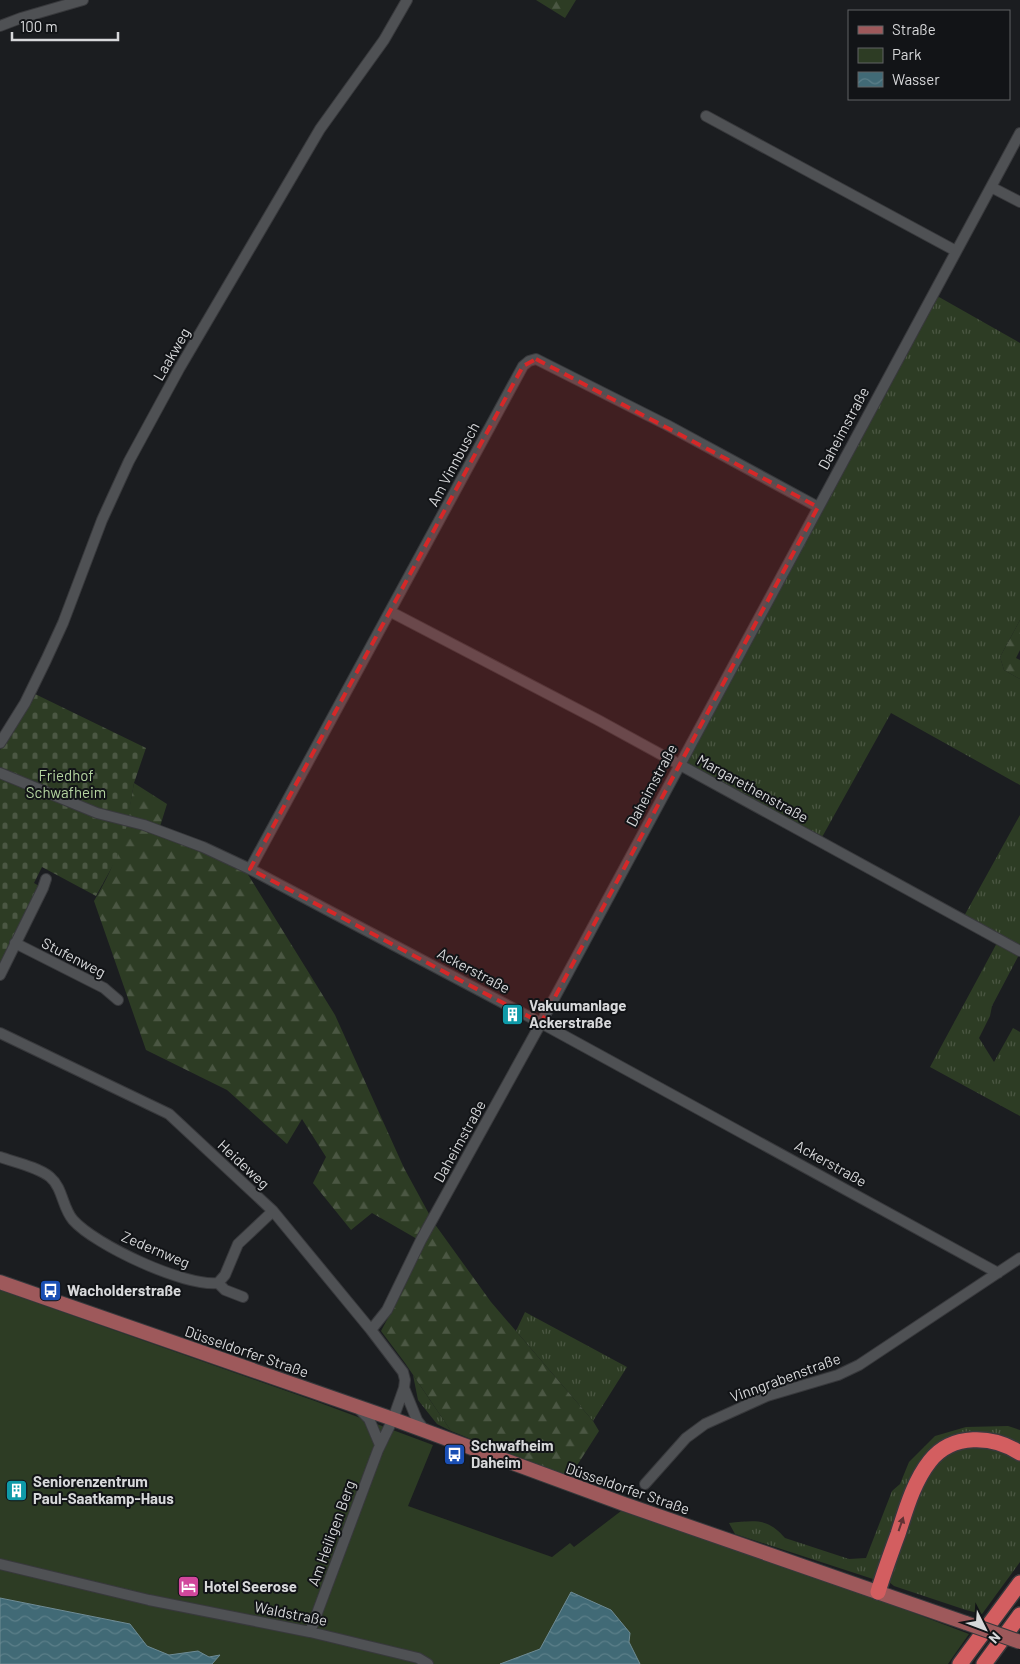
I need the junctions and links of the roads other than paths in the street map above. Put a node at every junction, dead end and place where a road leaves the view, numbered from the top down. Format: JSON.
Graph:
{"nodes":[{"id":1,"x":83,"y":0,"type":"edge"},
{"id":2,"x":407,"y":0,"type":"edge"},
{"id":3,"x":0,"y":26,"type":"edge"},
{"id":4,"x":706,"y":116,"type":"dead end"},
{"id":5,"x":1020,"y":133,"type":"edge"},
{"id":6,"x":991,"y":187,"type":"junction"},
{"id":7,"x":1020,"y":202,"type":"edge"},
{"id":8,"x":956,"y":252,"type":"junction"},
{"id":9,"x":818,"y":507,"type":"junction"},
{"id":10,"x":391,"y":612,"type":"junction"},
{"id":11,"x":0,"y":744,"type":"edge"},
{"id":12,"x":679,"y":765,"type":"junction"},
{"id":13,"x":0,"y":773,"type":"edge"},
{"id":14,"x":250,"y":869,"type":"junction"},
{"id":15,"x":46,"y":879,"type":"dead end"},
{"id":16,"x":15,"y":943,"type":"junction"},
{"id":17,"x":1020,"y":951,"type":"edge"},
{"id":18,"x":0,"y":975,"type":"edge"},
{"id":19,"x":118,"y":1000,"type":"dead end"},
{"id":20,"x":542,"y":1022,"type":"junction"},
{"id":21,"x":0,"y":1033,"type":"edge"},
{"id":22,"x":0,"y":1157,"type":"edge"},
{"id":23,"x":273,"y":1212,"type":"junction"},
{"id":24,"x":1020,"y":1258,"type":"edge"},
{"id":25,"x":998,"y":1272,"type":"junction"},
{"id":26,"x":0,"y":1282,"type":"edge"},
{"id":27,"x":218,"y":1283,"type":"junction"},
{"id":28,"x":243,"y":1297,"type":"dead end"},
{"id":29,"x":370,"y":1330,"type":"junction"},
{"id":30,"x":404,"y":1388,"type":"junction"},
{"id":31,"x":359,"y":1409,"type":"junction"},
{"id":32,"x":393,"y":1419,"type":"junction"},
{"id":33,"x":427,"y":1432,"type":"junction"},
{"id":34,"x":380,"y":1445,"type":"junction"},
{"id":35,"x":1020,"y":1453,"type":"edge"},
{"id":36,"x":645,"y":1484,"type":"dead end"},
{"id":37,"x":0,"y":1564,"type":"edge"},
{"id":38,"x":1020,"y":1583,"type":"edge"},
{"id":39,"x":878,"y":1592,"type":"junction"},
{"id":40,"x":1020,"y":1616,"type":"edge"},
{"id":41,"x":310,"y":1632,"type":"junction"},
{"id":42,"x":1020,"y":1635,"type":"edge"},
{"id":43,"x":1020,"y":1642,"type":"edge"},
{"id":44,"x":428,"y":1664,"type":"edge"},
{"id":45,"x":960,"y":1664,"type":"edge"},
{"id":46,"x":984,"y":1664,"type":"edge"},
{"id":47,"x":993,"y":1664,"type":"edge"}],
"edges":[{"from":1,"to":3,"type":"street"},
{"from":2,"to":11,"type":"street","name":"Laakweg"},
{"from":4,"to":8,"type":"street"},
{"from":5,"to":6,"type":"street","name":"Daheimstraße"},
{"from":6,"to":7,"type":"street"},
{"from":6,"to":8,"type":"street","name":"Daheimstraße"},
{"from":8,"to":9,"type":"street","name":"Daheimstraße"},
{"from":9,"to":10,"type":"street","name":"Am Vinnbusch"},
{"from":9,"to":12,"type":"street","name":"Daheimstraße"},
{"from":10,"to":12,"type":"street","name":"Margarethenstraße"},
{"from":10,"to":14,"type":"street","name":"Am Vinnbusch"},
{"from":12,"to":17,"type":"street","name":"Margarethenstraße"},
{"from":12,"to":20,"type":"street","name":"Daheimstraße"},
{"from":13,"to":14,"type":"street","name":"Ackerstraße"},
{"from":14,"to":20,"type":"street","name":"Ackerstraße"},
{"from":15,"to":16,"type":"street"},
{"from":16,"to":18,"type":"street"},
{"from":16,"to":19,"type":"street","name":"Stufenweg"},
{"from":20,"to":25,"type":"street","name":"Ackerstraße"},
{"from":20,"to":29,"type":"street","name":"Daheimstraße"},
{"from":21,"to":23,"type":"street","name":"Heideweg"},
{"from":22,"to":27,"type":"street","name":"Zedernweg"},
{"from":23,"to":27,"type":"street"},
{"from":23,"to":29,"type":"street","name":"Heideweg"},
{"from":24,"to":25,"type":"street","name":"Vinngrabenstraße"},
{"from":25,"to":36,"type":"street","name":"Vinngrabenstraße"},
{"from":26,"to":31,"type":"main road","name":"Düsseldorfer Straße"},
{"from":27,"to":28,"type":"street","name":"Zedernweg"},
{"from":29,"to":30,"type":"street","name":"Heideweg"},
{"from":30,"to":32,"type":"street"},
{"from":30,"to":33,"type":"street","name":"Heideweg"},
{"from":31,"to":32,"type":"main road","name":"Düsseldorfer Straße"},
{"from":31,"to":34,"type":"street"},
{"from":32,"to":33,"type":"main road","name":"Düsseldorfer Straße"},
{"from":32,"to":34,"type":"street","name":"Am Heiligen Berg"},
{"from":33,"to":39,"type":"main road","name":"Düsseldorfer Straße"},
{"from":34,"to":41,"type":"street","name":"Am Heiligen Berg"},
{"from":39,"to":35,"type":"highway","one_way":true},
{"from":37,"to":41,"type":"street","name":"Waldstraße"},
{"from":38,"to":45,"type":"highway"},
{"from":39,"to":43,"type":"main road","name":"Düsseldorfer Straße","bridge":true},
{"from":40,"to":46,"type":"highway"},
{"from":41,"to":44,"type":"street","name":"Waldstraße"},
{"from":42,"to":47,"type":"highway"}]}
